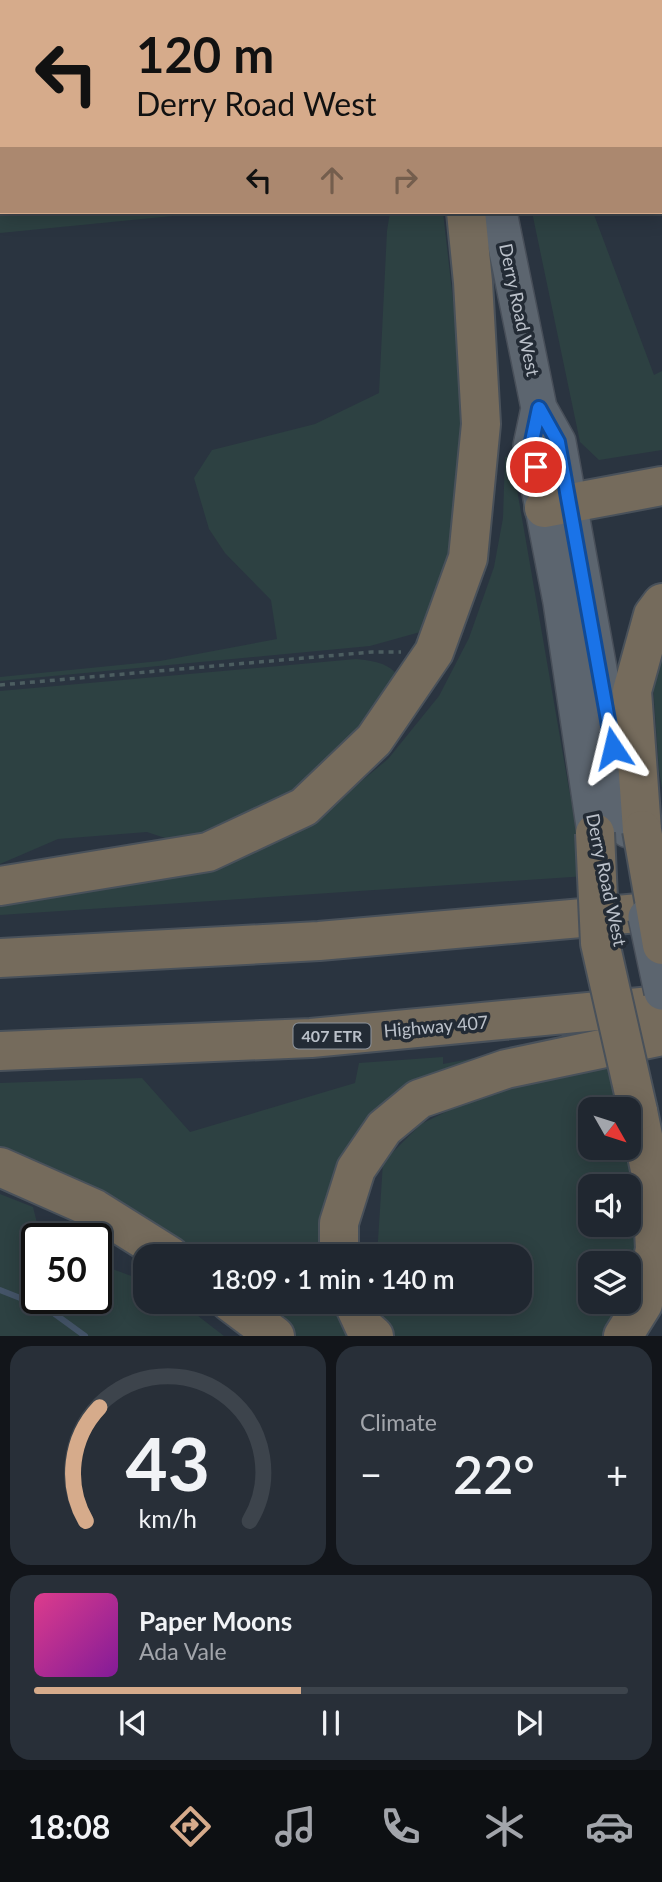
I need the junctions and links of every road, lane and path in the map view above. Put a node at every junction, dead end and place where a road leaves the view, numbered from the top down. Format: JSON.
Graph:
{"nodes":[{"id":1,"x":466,"y":214,"type":"edge"},
{"id":2,"x":499,"y":214,"type":"edge"},
{"id":3,"x":662,"y":485,"type":"edge"},
{"id":4,"x":557,"y":505,"type":"junction"},
{"id":5,"x":662,"y":603,"type":"edge"},
{"id":6,"x":434,"y":652,"type":"junction"},
{"id":7,"x":0,"y":685,"type":"edge"},
{"id":8,"x":621,"y":831,"type":"junction"},
{"id":9,"x":662,"y":884,"type":"edge"},
{"id":10,"x":0,"y":886,"type":"edge"},
{"id":11,"x":662,"y":911,"type":"edge"},
{"id":12,"x":319,"y":941,"type":"junction"},
{"id":13,"x":662,"y":945,"type":"edge"},
{"id":14,"x":0,"y":958,"type":"edge"},
{"id":15,"x":662,"y":992,"type":"edge"},
{"id":16,"x":662,"y":1005,"type":"edge"},
{"id":17,"x":662,"y":1036,"type":"edge"},
{"id":18,"x":0,"y":1051,"type":"edge"},
{"id":19,"x":646,"y":1110,"type":"junction"},
{"id":20,"x":662,"y":1144,"type":"edge"},
{"id":21,"x":0,"y":1167,"type":"edge"},
{"id":22,"x":151,"y":1244,"type":"edge"},
{"id":23,"x":339,"y":1244,"type":"edge"},
{"id":24,"x":246,"y":1314,"type":"edge"},
{"id":25,"x":359,"y":1314,"type":"edge"},
{"id":26,"x":275,"y":1336,"type":"edge"},
{"id":27,"x":374,"y":1336,"type":"edge"},
{"id":28,"x":623,"y":1336,"type":"edge"}],
"edges":[{"from":1,"to":6,"type":"highway"},
{"from":2,"to":4,"type":"main road","name":"Derry Road West"},
{"from":3,"to":4,"type":"highway"},
{"from":4,"to":8,"type":"main road","name":"Derry Road West"},
{"from":5,"to":8,"type":"highway"},
{"from":6,"to":7,"type":"path"},
{"from":6,"to":10,"type":"highway"},
{"from":8,"to":13,"type":"highway","bridge":true},
{"from":8,"to":15,"type":"main road","name":"Derry Road West","bridge":true},
{"from":8,"to":19,"type":"highway","bridge":true},
{"from":9,"to":12,"type":"highway"},
{"from":11,"to":12,"type":"highway"},
{"from":12,"to":14,"type":"highway"},
{"from":16,"to":18,"type":"highway","name":"Highway 407","number":"407 ETR"},
{"from":17,"to":23,"type":"highway"},
{"from":19,"to":20,"type":"main road"},
{"from":19,"to":28,"type":"highway"},
{"from":21,"to":22,"type":"highway"},
{"from":24,"to":26,"type":"highway"},
{"from":25,"to":27,"type":"highway"}]}
